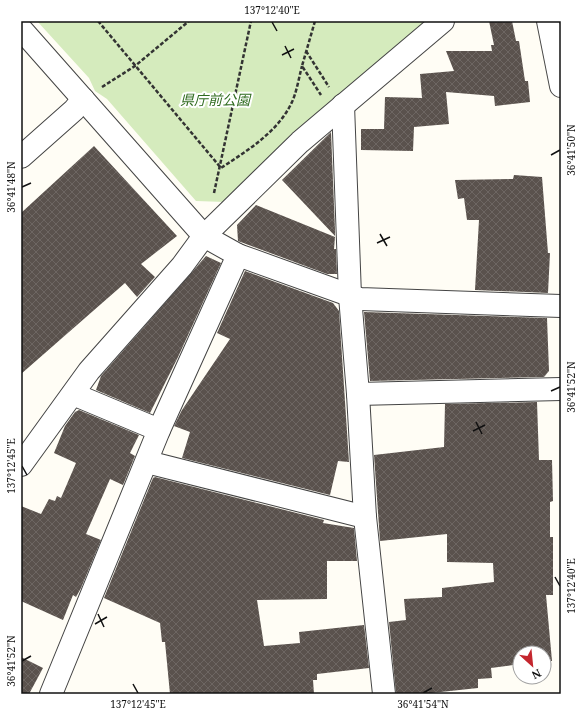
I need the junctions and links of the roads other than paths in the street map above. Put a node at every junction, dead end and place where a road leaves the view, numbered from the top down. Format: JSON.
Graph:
{"nodes":[{"id":1,"x":443,"y":21,"type":"edge"},
{"id":2,"x":548,"y":21,"type":"edge"},
{"id":3,"x":21,"y":29,"type":"edge"},
{"id":4,"x":561,"y":86,"type":"edge"},
{"id":5,"x":89,"y":95,"type":"junction"},
{"id":6,"x":339,"y":108,"type":"junction"},
{"id":7,"x":21,"y":157,"type":"edge"},
{"id":8,"x":204,"y":236,"type":"junction"},
{"id":9,"x":238,"y":255,"type":"junction"},
{"id":10,"x":350,"y":296,"type":"junction"},
{"id":11,"x":561,"y":306,"type":"edge"},
{"id":12,"x":561,"y":389,"type":"edge"},
{"id":13,"x":73,"y":394,"type":"junction"},
{"id":14,"x":358,"y":394,"type":"junction"},
{"id":15,"x":159,"y":430,"type":"junction"},
{"id":16,"x":147,"y":462,"type":"junction"},
{"id":17,"x":21,"y":465,"type":"edge"},
{"id":18,"x":365,"y":517,"type":"junction"},
{"id":19,"x":51,"y":694,"type":"edge"},
{"id":20,"x":384,"y":694,"type":"edge"}],
"edges":[{"from":1,"to":6,"type":"street"},
{"from":2,"to":4,"type":"street"},
{"from":3,"to":5,"type":"street"},
{"from":5,"to":7,"type":"street"},
{"from":5,"to":8,"type":"street"},
{"from":6,"to":8,"type":"street"},
{"from":6,"to":10,"type":"street"},
{"from":8,"to":9,"type":"street"},
{"from":8,"to":13,"type":"street"},
{"from":9,"to":10,"type":"street"},
{"from":9,"to":15,"type":"street"},
{"from":10,"to":11,"type":"street"},
{"from":10,"to":14,"type":"street"},
{"from":12,"to":14,"type":"street"},
{"from":13,"to":15,"type":"street"},
{"from":13,"to":17,"type":"street"},
{"from":14,"to":18,"type":"street"},
{"from":15,"to":16,"type":"street"},
{"from":16,"to":18,"type":"street"},
{"from":16,"to":19,"type":"street"},
{"from":18,"to":20,"type":"street"}]}
